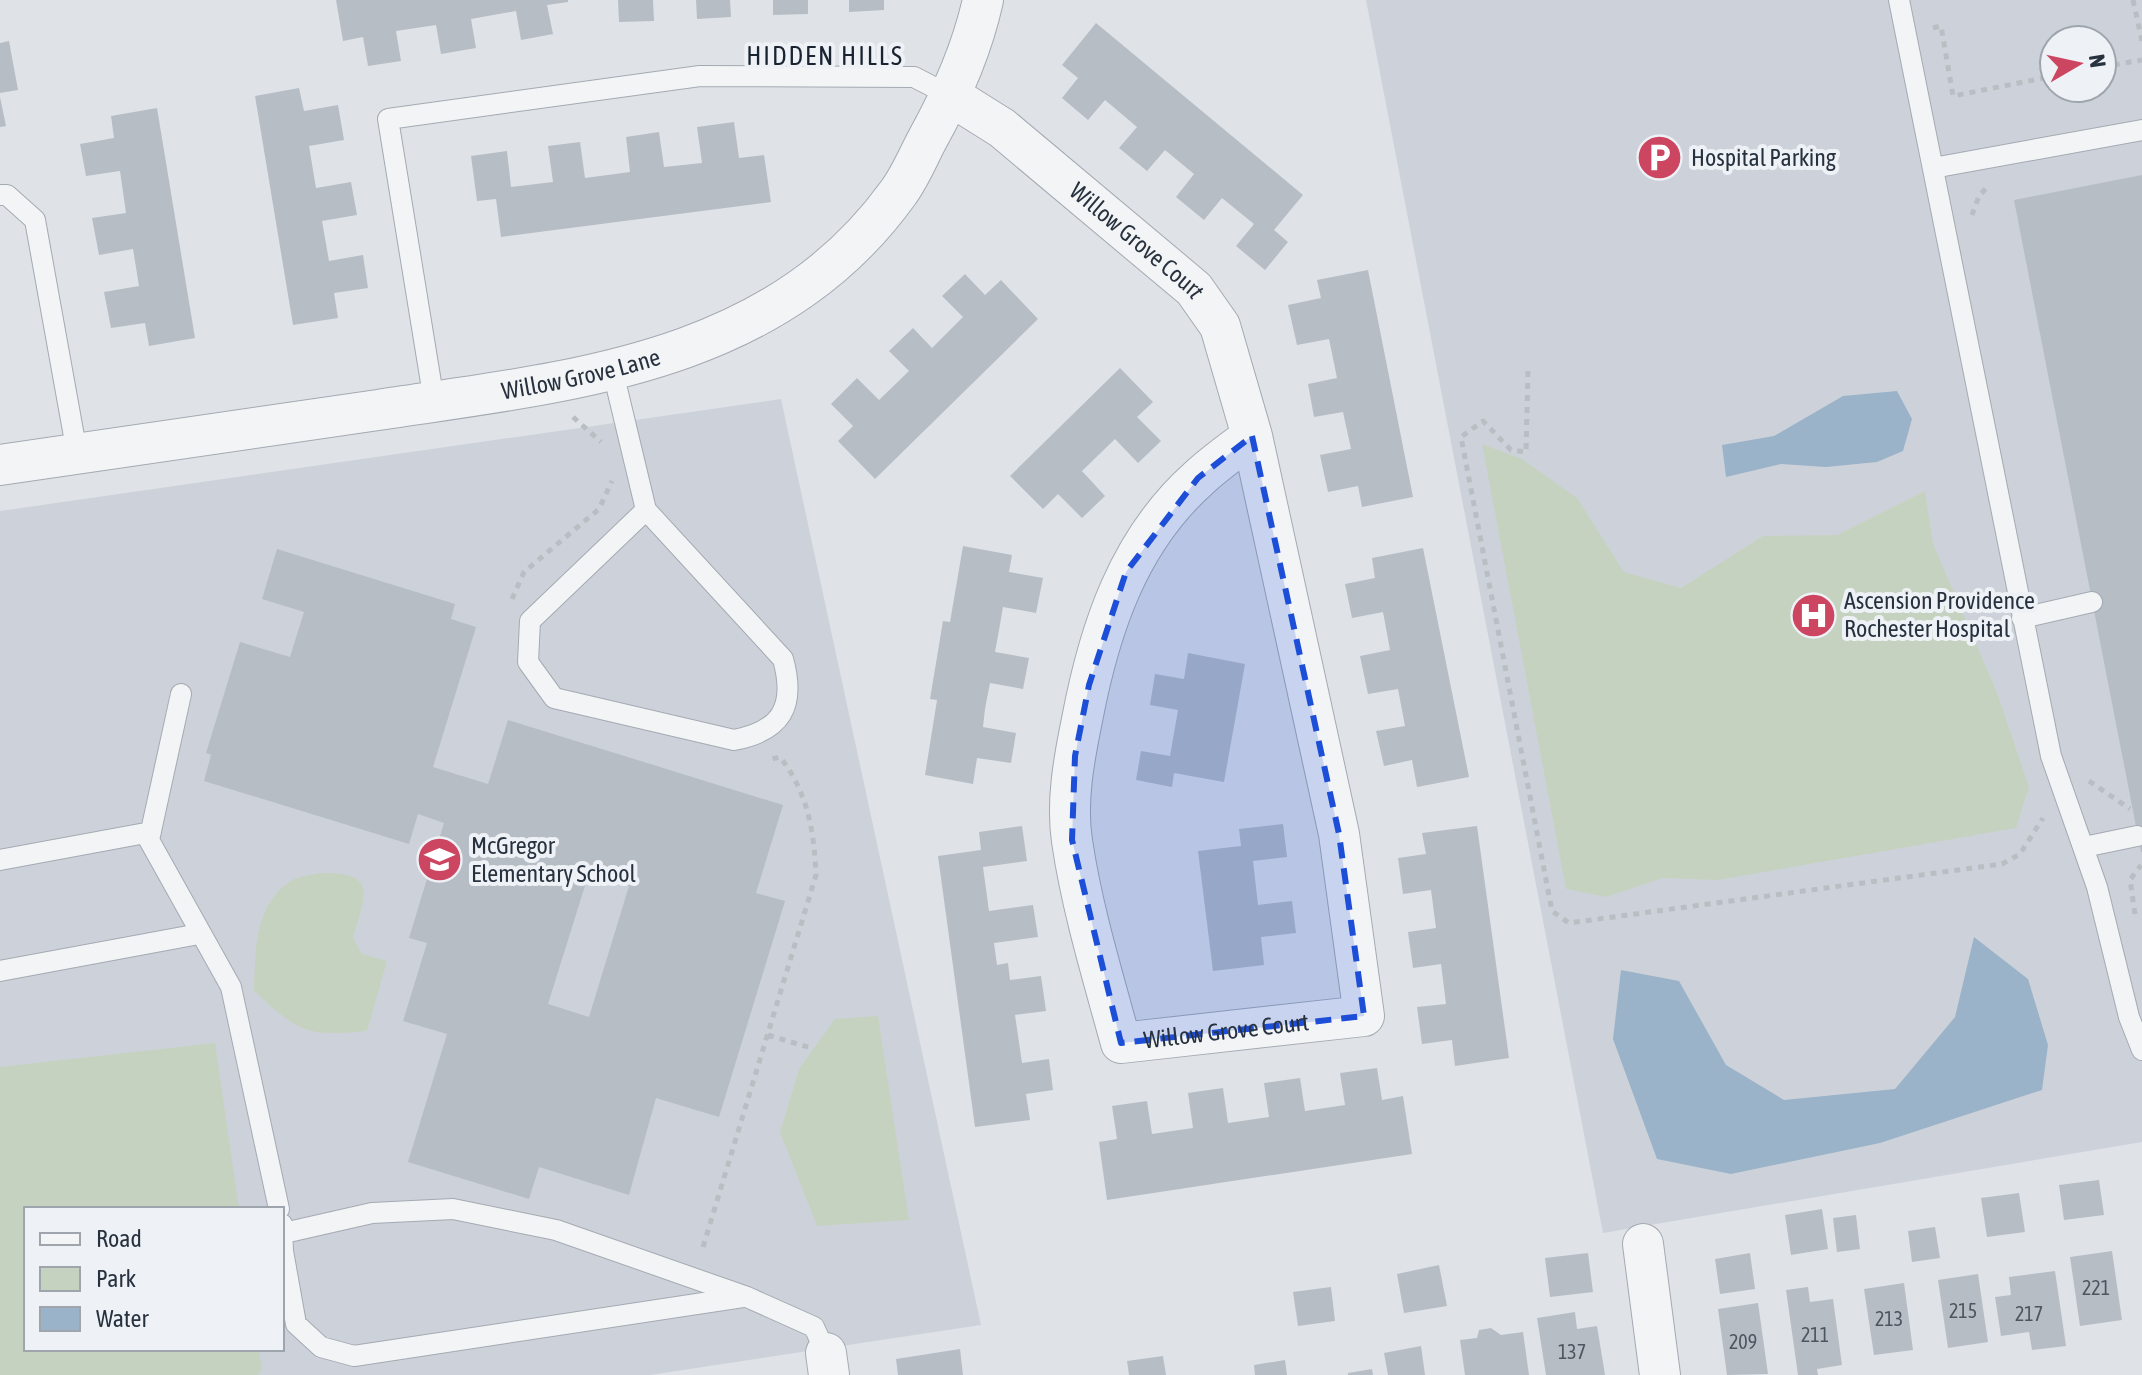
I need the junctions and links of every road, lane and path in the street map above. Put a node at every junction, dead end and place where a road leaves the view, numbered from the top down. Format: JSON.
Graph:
{"nodes":[{"id":1,"x":983,"y":0,"type":"edge"},
{"id":2,"x":1899,"y":0,"type":"edge"},
{"id":3,"x":2133,"y":0,"type":"edge"},
{"id":4,"x":1928,"y":29,"type":"dead end"},
{"id":5,"x":2142,"y":41,"type":"edge"},
{"id":6,"x":2142,"y":60,"type":"edge"},
{"id":7,"x":2118,"y":64,"type":"edge"},
{"id":8,"x":2038,"y":79,"type":"edge"},
{"id":9,"x":951,"y":96,"type":"junction"},
{"id":10,"x":2142,"y":130,"type":"edge"},
{"id":11,"x":1933,"y":168,"type":"junction"},
{"id":12,"x":1994,"y":184,"type":"dead end"},
{"id":13,"x":0,"y":195,"type":"edge"},
{"id":14,"x":1971,"y":223,"type":"dead end"},
{"id":15,"x":1528,"y":371,"type":"dead end"},
{"id":16,"x":613,"y":372,"type":"junction"},
{"id":17,"x":434,"y":401,"type":"junction"},
{"id":18,"x":562,"y":412,"type":"dead end"},
{"id":19,"x":1252,"y":436,"type":"junction"},
{"id":20,"x":608,"y":448,"type":"dead end"},
{"id":21,"x":77,"y":453,"type":"junction"},
{"id":22,"x":0,"y":465,"type":"edge"},
{"id":23,"x":613,"y":479,"type":"dead end"},
{"id":24,"x":646,"y":510,"type":"junction"},
{"id":25,"x":2092,"y":602,"type":"dead end"},
{"id":26,"x":506,"y":611,"type":"dead end"},
{"id":27,"x":2022,"y":618,"type":"junction"},
{"id":28,"x":181,"y":694,"type":"dead end"},
{"id":29,"x":769,"y":760,"type":"dead end"},
{"id":30,"x":2062,"y":786,"type":"junction"},
{"id":31,"x":151,"y":832,"type":"junction"},
{"id":32,"x":2137,"y":836,"type":"dead end"},
{"id":33,"x":2084,"y":847,"type":"junction"},
{"id":34,"x":0,"y":860,"type":"edge"},
{"id":35,"x":2142,"y":865,"type":"edge"},
{"id":36,"x":2136,"y":919,"type":"dead end"},
{"id":37,"x":199,"y":934,"type":"junction"},
{"id":38,"x":0,"y":971,"type":"edge"},
{"id":39,"x":768,"y":1035,"type":"junction"},
{"id":40,"x":814,"y":1049,"type":"dead end"},
{"id":41,"x":2142,"y":1050,"type":"edge"},
{"id":42,"x":279,"y":1207,"type":"edge"},
{"id":43,"x":284,"y":1228,"type":"edge"},
{"id":44,"x":1643,"y":1244,"type":"dead end"},
{"id":45,"x":703,"y":1247,"type":"dead end"},
{"id":46,"x":284,"y":1257,"type":"edge"},
{"id":47,"x":747,"y":1297,"type":"junction"},
{"id":48,"x":827,"y":1364,"type":"edge"},
{"id":49,"x":1660,"y":1375,"type":"edge"}],
"edges":[{"from":1,"to":9,"type":"street","name":"Willow Grove Lane"},
{"from":2,"to":11,"type":"lane"},
{"from":3,"to":5,"type":"path"},
{"from":4,"to":8,"type":"path"},
{"from":6,"to":7,"type":"path"},
{"from":9,"to":16,"type":"street","name":"Willow Grove Lane"},
{"from":9,"to":17,"type":"lane"},
{"from":9,"to":19,"type":"street","name":"Willow Grove Court"},
{"from":10,"to":11,"type":"lane"},
{"from":11,"to":27,"type":"lane"},
{"from":12,"to":14,"type":"path"},
{"from":13,"to":21,"type":"lane"},
{"from":15,"to":30,"type":"path"},
{"from":16,"to":17,"type":"street","name":"Willow Grove Lane"},
{"from":16,"to":24,"type":"lane"},
{"from":17,"to":21,"type":"street","name":"Willow Grove Lane"},
{"from":18,"to":20,"type":"path"},
{"from":19,"to":19,"type":"street","name":"Willow Grove Court"},
{"from":21,"to":22,"type":"street","name":"Willow Grove Lane"},
{"from":23,"to":26,"type":"path"},
{"from":24,"to":24,"type":"lane"},
{"from":25,"to":27,"type":"lane"},
{"from":27,"to":30,"type":"lane"},
{"from":28,"to":31,"type":"lane"},
{"from":29,"to":39,"type":"path"},
{"from":30,"to":33,"type":"lane"},
{"from":31,"to":34,"type":"lane"},
{"from":31,"to":37,"type":"lane"},
{"from":32,"to":33,"type":"lane"},
{"from":33,"to":41,"type":"lane"},
{"from":35,"to":36,"type":"path"},
{"from":37,"to":38,"type":"lane"},
{"from":37,"to":42,"type":"lane"},
{"from":39,"to":40,"type":"path"},
{"from":39,"to":45,"type":"path"},
{"from":43,"to":47,"type":"lane"},
{"from":44,"to":49,"type":"street"},
{"from":46,"to":47,"type":"lane"},
{"from":47,"to":48,"type":"lane"}]}
